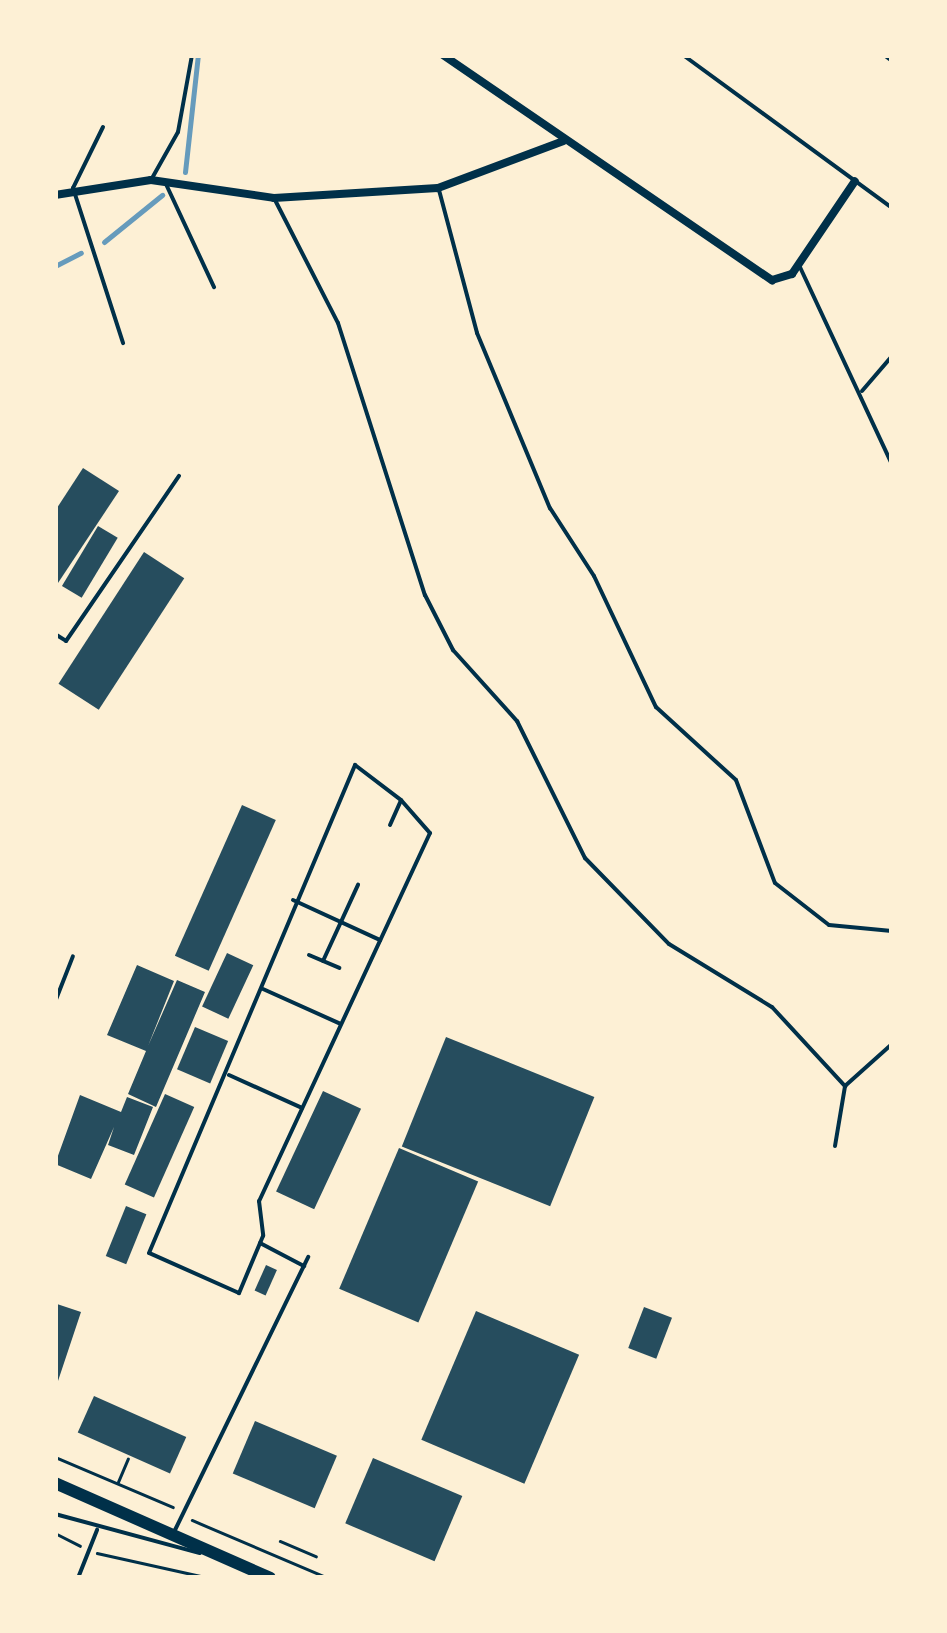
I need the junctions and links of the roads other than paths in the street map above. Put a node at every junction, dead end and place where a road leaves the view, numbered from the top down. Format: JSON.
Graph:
{"nodes":[{"id":1,"x":192,"y":55,"type":"edge"},
{"id":2,"x":443,"y":55,"type":"edge"},
{"id":3,"x":682,"y":55,"type":"edge"},
{"id":4,"x":884,"y":55,"type":"edge"},
{"id":5,"x":892,"y":62,"type":"edge"},
{"id":6,"x":103,"y":126,"type":"dead end"},
{"id":7,"x":564,"y":140,"type":"junction"},
{"id":8,"x":150,"y":180,"type":"junction"},
{"id":9,"x":855,"y":181,"type":"junction"},
{"id":10,"x":164,"y":182,"type":"junction"},
{"id":11,"x":73,"y":188,"type":"junction"},
{"id":12,"x":438,"y":188,"type":"junction"},
{"id":13,"x":55,"y":195,"type":"edge"},
{"id":14,"x":274,"y":198,"type":"junction"},
{"id":15,"x":892,"y":208,"type":"edge"},
{"id":16,"x":798,"y":264,"type":"junction"},
{"id":17,"x":214,"y":287,"type":"dead end"},
{"id":18,"x":124,"y":344,"type":"dead end"},
{"id":19,"x":892,"y":356,"type":"edge"},
{"id":20,"x":862,"y":391,"type":"junction"},
{"id":21,"x":892,"y":464,"type":"edge"},
{"id":22,"x":178,"y":476,"type":"dead end"},
{"id":23,"x":55,"y":634,"type":"edge"},
{"id":24,"x":401,"y":800,"type":"junction"},
{"id":25,"x":390,"y":824,"type":"dead end"},
{"id":26,"x":358,"y":886,"type":"dead end"},
{"id":27,"x":293,"y":900,"type":"junction"},
{"id":28,"x":341,"y":922,"type":"junction"},
{"id":29,"x":892,"y":932,"type":"edge"},
{"id":30,"x":380,"y":940,"type":"junction"},
{"id":31,"x":309,"y":955,"type":"dead end"},
{"id":32,"x":73,"y":956,"type":"dead end"},
{"id":33,"x":322,"y":961,"type":"junction"},
{"id":34,"x":338,"y":968,"type":"dead end"},
{"id":35,"x":263,"y":989,"type":"junction"},
{"id":36,"x":55,"y":1002,"type":"edge"},
{"id":37,"x":342,"y":1024,"type":"junction"},
{"id":38,"x":892,"y":1044,"type":"edge"},
{"id":39,"x":229,"y":1075,"type":"junction"},
{"id":40,"x":845,"y":1086,"type":"junction"},
{"id":41,"x":302,"y":1108,"type":"junction"},
{"id":42,"x":835,"y":1146,"type":"dead end"},
{"id":43,"x":260,"y":1243,"type":"junction"},
{"id":44,"x":308,"y":1257,"type":"dead end"},
{"id":45,"x":304,"y":1266,"type":"junction"},
{"id":46,"x":55,"y":1483,"type":"edge"},
{"id":47,"x":55,"y":1514,"type":"edge"},
{"id":48,"x":97,"y":1530,"type":"junction"},
{"id":49,"x":173,"y":1534,"type":"junction"},
{"id":50,"x":230,"y":1558,"type":"junction"},
{"id":51,"x":78,"y":1578,"type":"edge"},
{"id":52,"x":270,"y":1578,"type":"edge"}],
"edges":[{"from":1,"to":8,"type":"lane"},
{"from":2,"to":7,"type":"street"},
{"from":3,"to":9,"type":"lane"},
{"from":4,"to":5,"type":"lane"},
{"from":6,"to":11,"type":"lane"},
{"from":7,"to":12,"type":"street"},
{"from":7,"to":16,"type":"street"},
{"from":8,"to":10,"type":"street"},
{"from":8,"to":11,"type":"street"},
{"from":9,"to":15,"type":"lane"},
{"from":9,"to":16,"type":"street"},
{"from":10,"to":14,"type":"street"},
{"from":10,"to":17,"type":"lane"},
{"from":11,"to":13,"type":"street"},
{"from":11,"to":18,"type":"lane"},
{"from":12,"to":14,"type":"street"},
{"from":12,"to":29,"type":"lane"},
{"from":14,"to":40,"type":"lane"},
{"from":16,"to":20,"type":"lane"},
{"from":19,"to":20,"type":"lane"},
{"from":20,"to":21,"type":"lane"},
{"from":22,"to":23,"type":"lane"},
{"from":24,"to":25,"type":"lane"},
{"from":24,"to":27,"type":"lane"},
{"from":24,"to":30,"type":"lane"},
{"from":26,"to":28,"type":"lane"},
{"from":27,"to":28,"type":"lane"},
{"from":27,"to":35,"type":"lane"},
{"from":28,"to":30,"type":"lane"},
{"from":28,"to":33,"type":"lane"},
{"from":30,"to":37,"type":"lane"},
{"from":31,"to":33,"type":"lane"},
{"from":32,"to":36,"type":"lane"},
{"from":33,"to":34,"type":"lane"},
{"from":35,"to":37,"type":"lane"},
{"from":35,"to":39,"type":"lane"},
{"from":37,"to":41,"type":"lane"},
{"from":38,"to":40,"type":"lane"},
{"from":39,"to":41,"type":"lane"},
{"from":39,"to":43,"type":"lane"},
{"from":40,"to":42,"type":"lane"},
{"from":41,"to":43,"type":"lane"},
{"from":43,"to":45,"type":"lane"},
{"from":44,"to":45,"type":"lane"},
{"from":45,"to":49,"type":"lane"},
{"from":46,"to":49,"type":"main road"},
{"from":47,"to":48,"type":"lane"},
{"from":48,"to":50,"type":"lane"},
{"from":48,"to":51,"type":"lane"},
{"from":49,"to":50,"type":"main road"},
{"from":50,"to":52,"type":"main road"}]}
